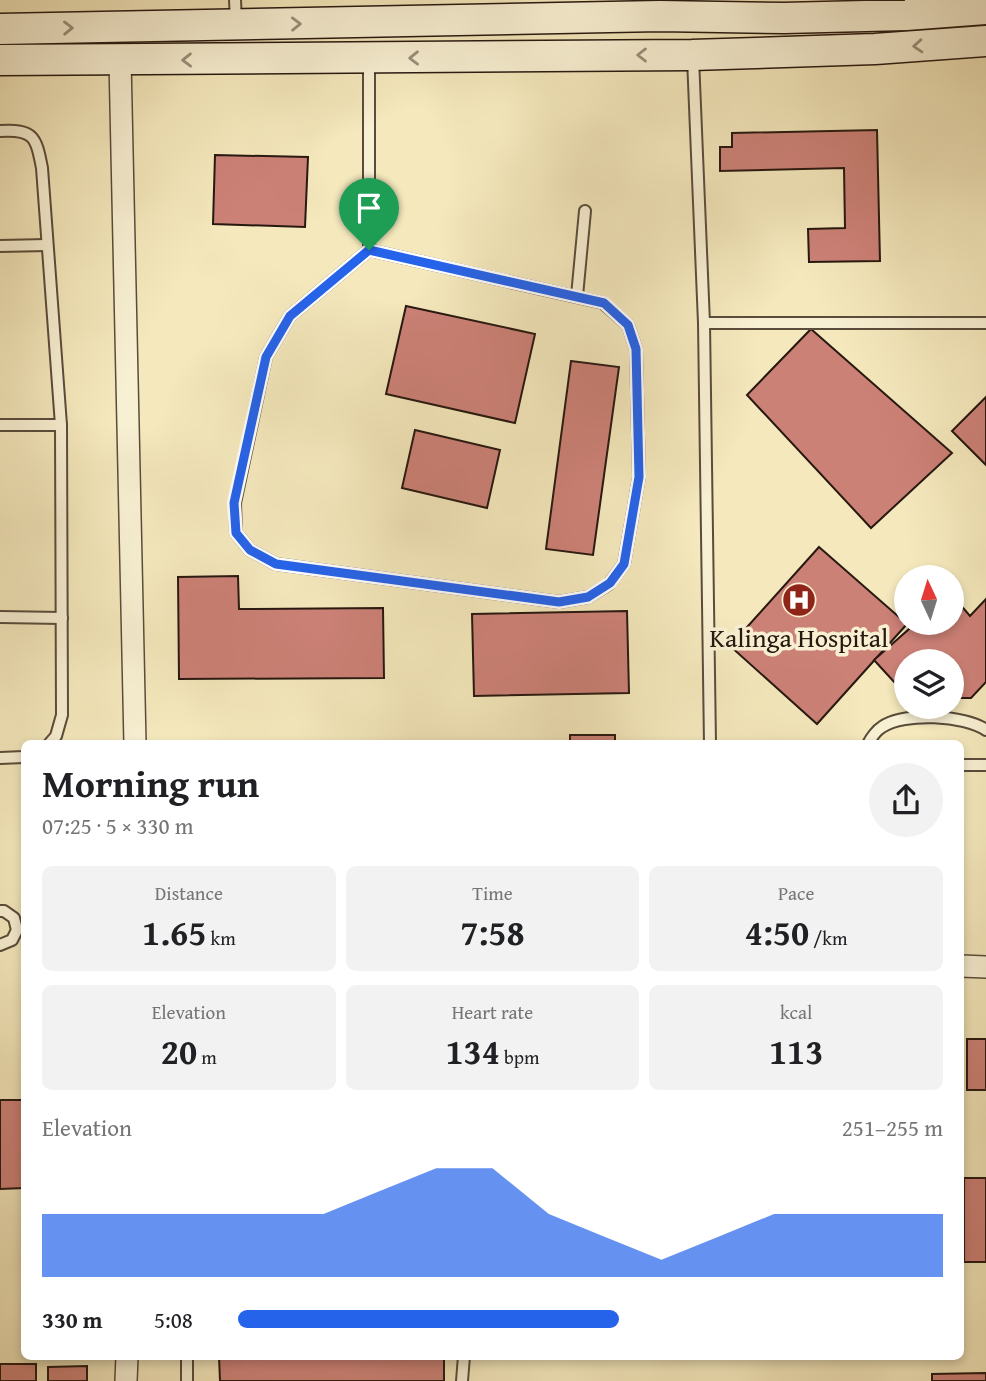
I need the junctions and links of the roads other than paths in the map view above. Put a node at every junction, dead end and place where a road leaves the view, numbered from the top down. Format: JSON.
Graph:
{"nodes":[{"id":1,"x":986,"y":9,"type":"edge"},
{"id":2,"x":235,"y":12,"type":"edge"},
{"id":3,"x":0,"y":29,"type":"edge"},
{"id":4,"x":986,"y":41,"type":"edge"},
{"id":5,"x":692,"y":55,"type":"junction"},
{"id":6,"x":369,"y":59,"type":"junction"},
{"id":7,"x":0,"y":60,"type":"edge"},
{"id":8,"x":120,"y":61,"type":"junction"},
{"id":9,"x":0,"y":131,"type":"edge"},
{"id":10,"x":585,"y":211,"type":"dead end"},
{"id":11,"x":47,"y":245,"type":"junction"},
{"id":12,"x":0,"y":246,"type":"edge"},
{"id":13,"x":369,"y":250,"type":"junction"},
{"id":14,"x":577,"y":296,"type":"junction"},
{"id":15,"x":704,"y":323,"type":"junction"},
{"id":16,"x":986,"y":323,"type":"edge"},
{"id":17,"x":0,"y":425,"type":"edge"},
{"id":18,"x":61,"y":425,"type":"junction"},
{"id":19,"x":0,"y":617,"type":"edge"},
{"id":20,"x":62,"y":618,"type":"junction"},
{"id":21,"x":986,"y":730,"type":"edge"},
{"id":22,"x":52,"y":740,"type":"edge"},
{"id":23,"x":135,"y":740,"type":"edge"},
{"id":24,"x":710,"y":740,"type":"edge"},
{"id":25,"x":871,"y":740,"type":"edge"},
{"id":26,"x":21,"y":757,"type":"edge"},
{"id":27,"x":0,"y":758,"type":"edge"},
{"id":28,"x":964,"y":765,"type":"edge"},
{"id":29,"x":986,"y":765,"type":"edge"},
{"id":30,"x":0,"y":911,"type":"edge"},
{"id":31,"x":0,"y":945,"type":"edge"},
{"id":32,"x":964,"y":966,"type":"edge"},
{"id":33,"x":986,"y":967,"type":"edge"},
{"id":34,"x":127,"y":1360,"type":"edge"},
{"id":35,"x":187,"y":1360,"type":"edge"},
{"id":36,"x":464,"y":1360,"type":"edge"},
{"id":37,"x":126,"y":1381,"type":"edge"},
{"id":38,"x":187,"y":1381,"type":"edge"},
{"id":39,"x":462,"y":1381,"type":"edge"}],
"edges":[{"from":2,"to":1,"type":"street","one_way":true},
{"from":3,"to":2,"type":"street","one_way":true},
{"from":4,"to":5,"type":"street","one_way":true},
{"from":5,"to":6,"type":"street","one_way":true},
{"from":5,"to":15,"type":"lane"},
{"from":6,"to":8,"type":"street","one_way":true},
{"from":6,"to":13,"type":"lane"},
{"from":7,"to":8,"type":"street"},
{"from":8,"to":23,"type":"street"},
{"from":9,"to":11,"type":"lane"},
{"from":10,"to":14,"type":"lane"},
{"from":11,"to":12,"type":"lane"},
{"from":11,"to":18,"type":"lane"},
{"from":13,"to":14,"type":"lane"},
{"from":13,"to":14,"type":"lane"},
{"from":15,"to":16,"type":"lane"},
{"from":15,"to":24,"type":"lane"},
{"from":17,"to":18,"type":"lane"},
{"from":18,"to":20,"type":"lane"},
{"from":19,"to":20,"type":"lane"},
{"from":20,"to":22,"type":"lane"},
{"from":21,"to":25,"type":"lane"},
{"from":26,"to":27,"type":"lane"},
{"from":28,"to":29,"type":"lane"},
{"from":30,"to":31,"type":"lane"},
{"from":32,"to":33,"type":"street"},
{"from":34,"to":37,"type":"street"},
{"from":35,"to":38,"type":"lane"},
{"from":36,"to":39,"type":"lane"}]}
